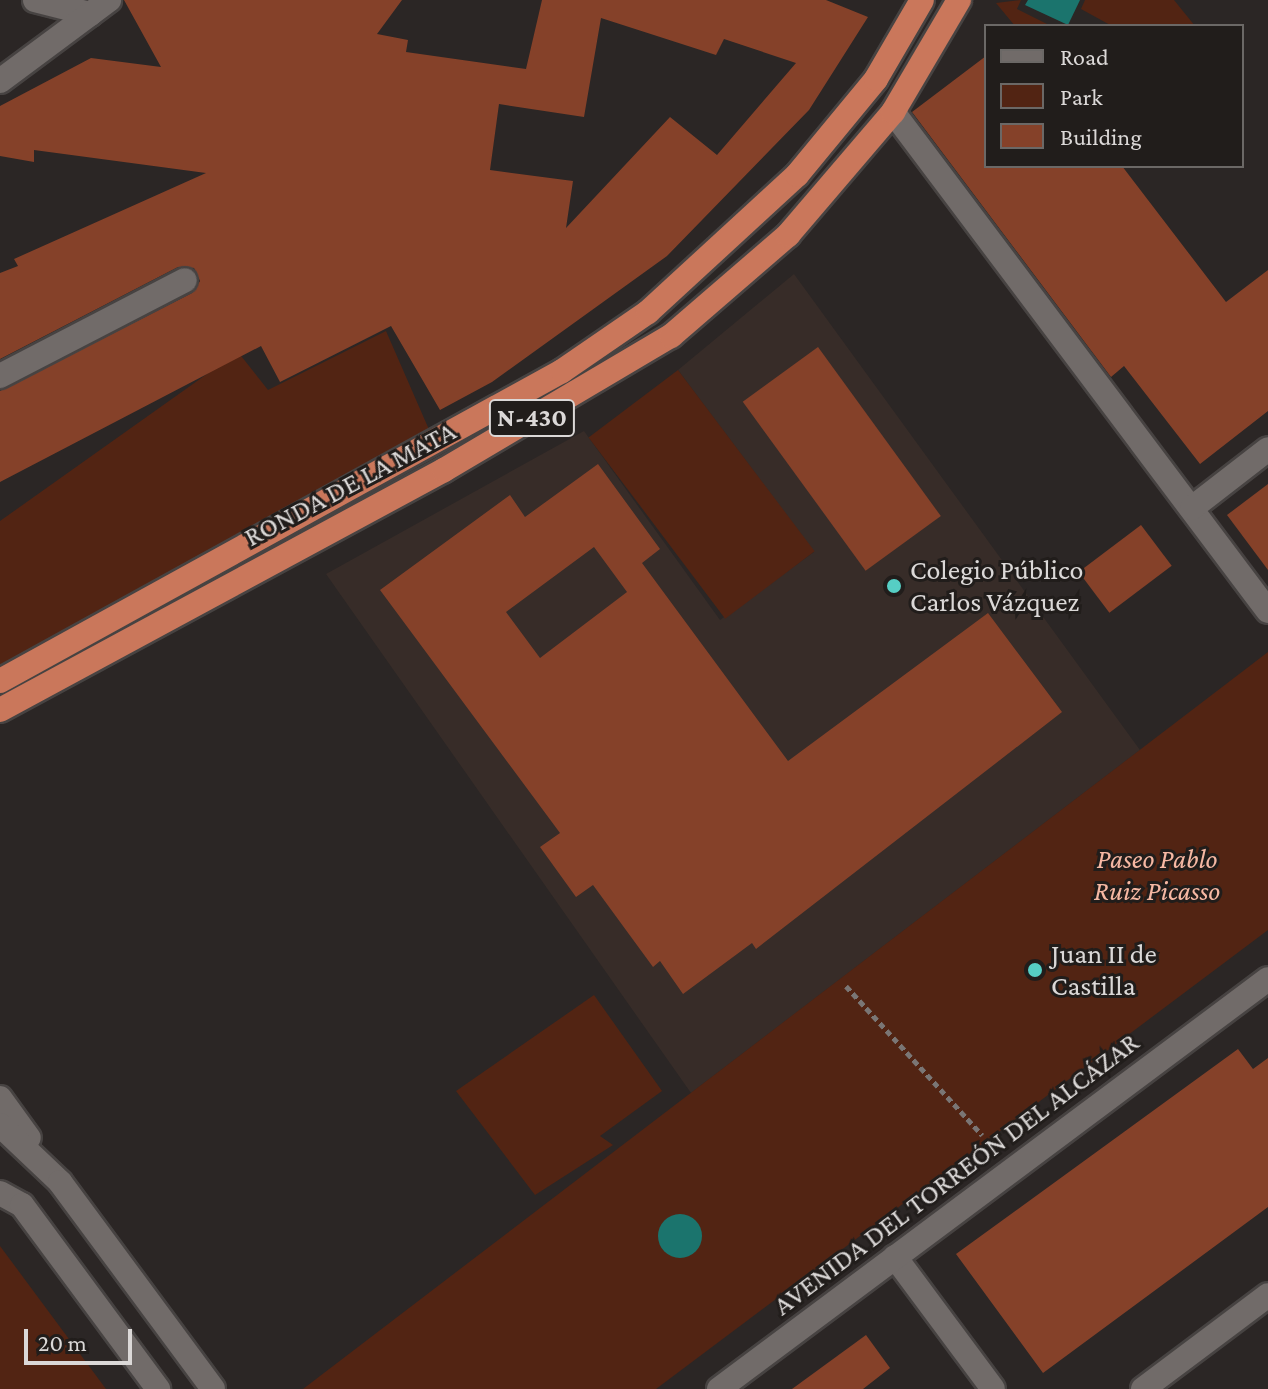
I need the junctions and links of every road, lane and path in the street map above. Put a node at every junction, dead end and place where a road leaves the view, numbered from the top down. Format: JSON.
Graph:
{"nodes":[{"id":1,"x":35,"y":0,"type":"edge"},
{"id":2,"x":922,"y":0,"type":"edge"},
{"id":3,"x":959,"y":0,"type":"edge"},
{"id":4,"x":100,"y":7,"type":"edge"},
{"id":5,"x":0,"y":81,"type":"edge"},
{"id":6,"x":893,"y":112,"type":"junction"},
{"id":7,"x":185,"y":280,"type":"dead end"},
{"id":8,"x":0,"y":376,"type":"edge"},
{"id":9,"x":1268,"y":449,"type":"edge"},
{"id":10,"x":1192,"y":508,"type":"junction"},
{"id":11,"x":1268,"y":611,"type":"edge"},
{"id":12,"x":0,"y":681,"type":"edge"},
{"id":13,"x":0,"y":710,"type":"edge"},
{"id":14,"x":1268,"y":979,"type":"edge"},
{"id":15,"x":846,"y":986,"type":"dead end"},
{"id":16,"x":0,"y":1098,"type":"edge"},
{"id":17,"x":0,"y":1125,"type":"edge"},
{"id":18,"x":982,"y":1135,"type":"dead end"},
{"id":19,"x":60,"y":1182,"type":"junction"},
{"id":20,"x":0,"y":1193,"type":"edge"},
{"id":21,"x":895,"y":1257,"type":"junction"},
{"id":22,"x":1268,"y":1295,"type":"edge"},
{"id":23,"x":158,"y":1389,"type":"edge"},
{"id":24,"x":213,"y":1389,"type":"edge"},
{"id":25,"x":719,"y":1389,"type":"edge"},
{"id":26,"x":993,"y":1389,"type":"edge"},
{"id":27,"x":1143,"y":1389,"type":"edge"}],
"edges":[{"from":1,"to":4,"type":"street"},
{"from":2,"to":12,"type":"highway","name":"RONDA DE LA MATA","number":"N-430"},
{"from":3,"to":6,"type":"highway","name":"RONDA DE LA MATA","number":"N-430"},
{"from":4,"to":5,"type":"street"},
{"from":6,"to":10,"type":"street"},
{"from":6,"to":13,"type":"highway","name":"RONDA DE LA MATA","number":"N-430"},
{"from":7,"to":8,"type":"street"},
{"from":9,"to":10,"type":"street"},
{"from":10,"to":11,"type":"street"},
{"from":14,"to":21,"type":"street","name":"AVENIDA DEL TORREÓN DEL ALCÁZAR"},
{"from":15,"to":18,"type":"path"},
{"from":16,"to":19,"type":"street"},
{"from":17,"to":19,"type":"street"},
{"from":19,"to":24,"type":"street"},
{"from":20,"to":23,"type":"street"},
{"from":21,"to":25,"type":"street","name":"AVENIDA DEL TORREÓN DEL ALCÁZAR"},
{"from":21,"to":26,"type":"street"},
{"from":22,"to":27,"type":"street"}]}
